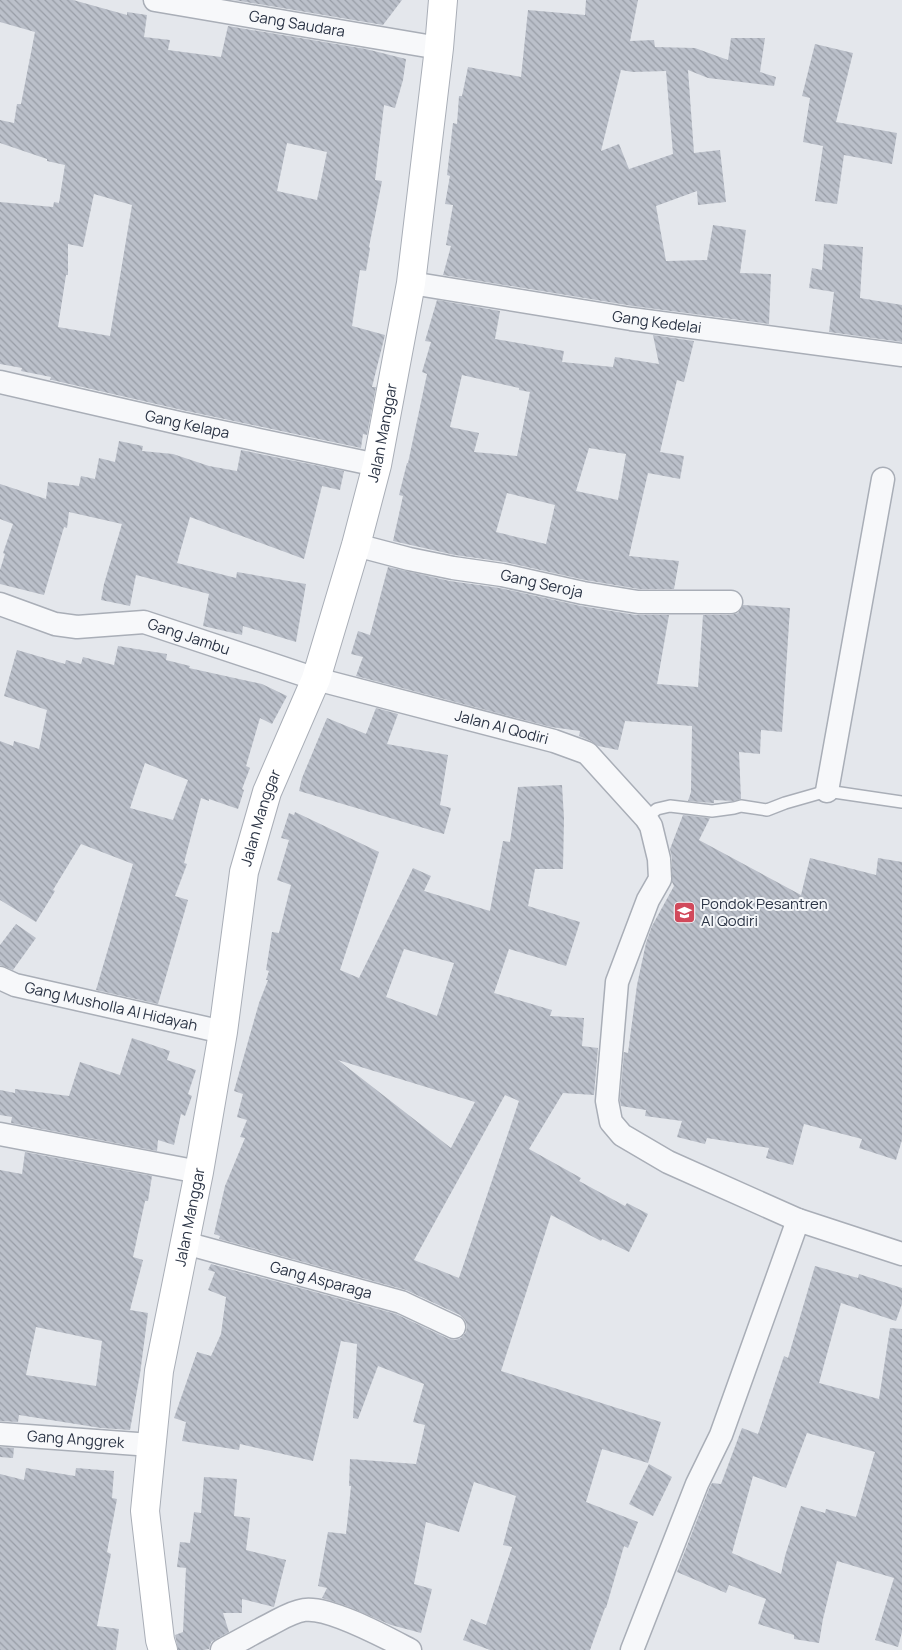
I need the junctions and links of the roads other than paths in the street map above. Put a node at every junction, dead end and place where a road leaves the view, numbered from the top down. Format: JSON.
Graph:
{"nodes":[{"id":1,"x":155,"y":0,"type":"edge"},
{"id":2,"x":443,"y":0,"type":"edge"},
{"id":3,"x":439,"y":48,"type":"junction"},
{"id":4,"x":411,"y":283,"type":"junction"},
{"id":5,"x":902,"y":355,"type":"edge"},
{"id":6,"x":0,"y":382,"type":"edge"},
{"id":7,"x":377,"y":465,"type":"junction"},
{"id":8,"x":883,"y":479,"type":"dead end"},
{"id":9,"x":356,"y":545,"type":"junction"},
{"id":10,"x":731,"y":602,"type":"dead end"},
{"id":11,"x":0,"y":604,"type":"edge"},
{"id":12,"x":316,"y":679,"type":"junction"},
{"id":13,"x":827,"y":792,"type":"junction"},
{"id":14,"x":902,"y":802,"type":"edge"},
{"id":15,"x":649,"y":825,"type":"junction"},
{"id":16,"x":0,"y":978,"type":"edge"},
{"id":17,"x":223,"y":1032,"type":"junction"},
{"id":18,"x":0,"y":1134,"type":"edge"},
{"id":19,"x":199,"y":1172,"type":"junction"},
{"id":20,"x":798,"y":1220,"type":"junction"},
{"id":21,"x":185,"y":1243,"type":"junction"},
{"id":22,"x":902,"y":1254,"type":"edge"},
{"id":23,"x":454,"y":1327,"type":"dead end"},
{"id":24,"x":0,"y":1434,"type":"edge"},
{"id":25,"x":151,"y":1445,"type":"junction"},
{"id":26,"x":163,"y":1650,"type":"edge"},
{"id":27,"x":222,"y":1650,"type":"edge"},
{"id":28,"x":410,"y":1650,"type":"edge"},
{"id":29,"x":632,"y":1650,"type":"edge"}],
"edges":[{"from":1,"to":3,"type":"street","name":"Gang Saudara"},
{"from":2,"to":3,"type":"main road","name":"Jalan Manggar"},
{"from":3,"to":4,"type":"main road","name":"Jalan Manggar"},
{"from":4,"to":5,"type":"street","name":"Gang Kedelai"},
{"from":4,"to":7,"type":"main road","name":"Jalan Manggar"},
{"from":6,"to":7,"type":"street","name":"Gang Kelapa"},
{"from":7,"to":9,"type":"main road","name":"Jalan Manggar"},
{"from":8,"to":13,"type":"street"},
{"from":9,"to":10,"type":"street","name":"Gang Seroja"},
{"from":9,"to":12,"type":"main road","name":"Jalan Manggar"},
{"from":11,"to":12,"type":"street","name":"Gang Jambu"},
{"from":12,"to":15,"type":"street","name":"Jalan Al Qodiri"},
{"from":12,"to":17,"type":"main road","name":"Jalan Manggar"},
{"from":13,"to":14,"type":"lane"},
{"from":13,"to":15,"type":"lane"},
{"from":15,"to":20,"type":"street"},
{"from":16,"to":17,"type":"street","name":"Gang Musholla Al Hidayah"},
{"from":17,"to":19,"type":"main road","name":"Jalan Manggar"},
{"from":18,"to":19,"type":"street"},
{"from":19,"to":21,"type":"main road","name":"Jalan Manggar"},
{"from":20,"to":22,"type":"street"},
{"from":20,"to":29,"type":"street"},
{"from":21,"to":23,"type":"street","name":"Gang Asparaga"},
{"from":21,"to":25,"type":"main road","name":"Jalan Manggar"},
{"from":24,"to":25,"type":"street","name":"Gang Anggrek"},
{"from":25,"to":26,"type":"main road","name":"Jalan Manggar"},
{"from":27,"to":28,"type":"street"}]}
